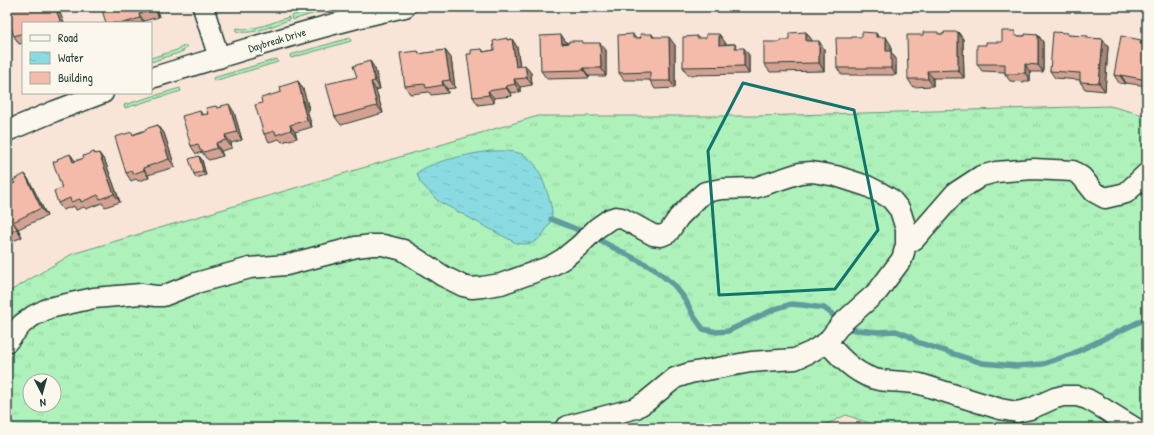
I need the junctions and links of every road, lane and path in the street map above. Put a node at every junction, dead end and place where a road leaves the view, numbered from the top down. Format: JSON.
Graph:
{"nodes":[{"id":1,"x":203,"y":7,"type":"edge"},
{"id":2,"x":405,"y":7,"type":"edge"},
{"id":3,"x":219,"y":58,"type":"junction"},
{"id":4,"x":152,"y":78,"type":"edge"},
{"id":5,"x":100,"y":94,"type":"edge"},
{"id":6,"x":7,"y":132,"type":"edge"},
{"id":7,"x":1147,"y":173,"type":"edge"},
{"id":8,"x":906,"y":245,"type":"junction"},
{"id":9,"x":7,"y":342,"type":"edge"},
{"id":10,"x":827,"y":342,"type":"junction"},
{"id":11,"x":565,"y":428,"type":"edge"},
{"id":12,"x":1135,"y":428,"type":"edge"}],
"edges":[{"from":1,"to":3,"type":"street"},
{"from":2,"to":3,"type":"street","name":"Daybreak Drive"},
{"from":3,"to":4,"type":"street","name":"Daybreak Drive"},
{"from":5,"to":6,"type":"street"},
{"from":7,"to":8,"type":"street"},
{"from":8,"to":9,"type":"street"},
{"from":8,"to":10,"type":"street"},
{"from":10,"to":11,"type":"street"},
{"from":10,"to":12,"type":"street"}]}
